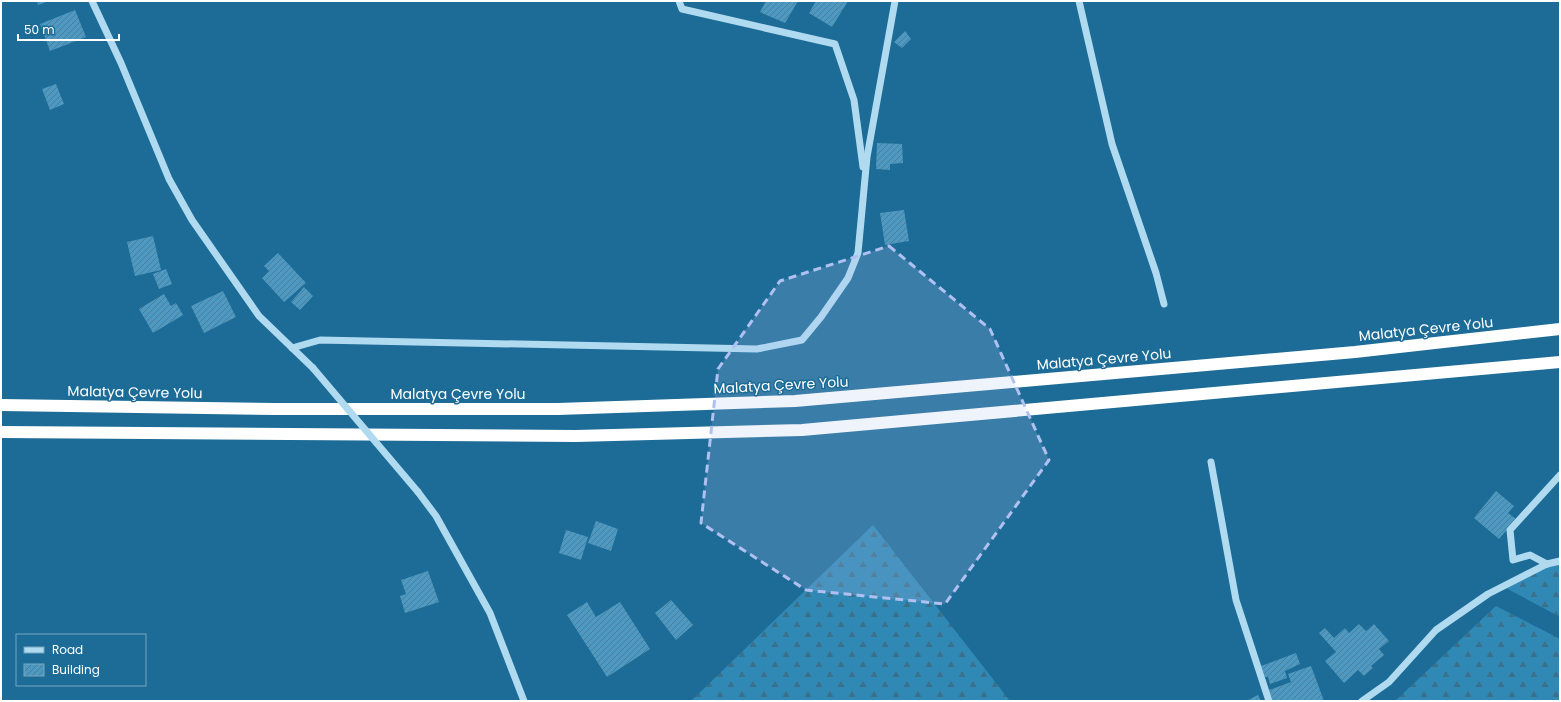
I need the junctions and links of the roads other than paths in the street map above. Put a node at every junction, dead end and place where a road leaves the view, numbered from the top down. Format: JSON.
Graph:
{"nodes":[{"id":1,"x":92,"y":1,"type":"edge"},
{"id":2,"x":679,"y":1,"type":"edge"},
{"id":3,"x":895,"y":1,"type":"edge"},
{"id":4,"x":1079,"y":1,"type":"edge"},
{"id":5,"x":865,"y":175,"type":"junction"},
{"id":6,"x":1164,"y":304,"type":"dead end"},
{"id":7,"x":1560,"y":329,"type":"edge"},
{"id":8,"x":292,"y":348,"type":"junction"},
{"id":9,"x":1560,"y":362,"type":"edge"},
{"id":10,"x":1,"y":405,"type":"edge"},
{"id":11,"x":1,"y":432,"type":"edge"},
{"id":12,"x":1211,"y":462,"type":"dead end"},
{"id":13,"x":1560,"y":475,"type":"edge"},
{"id":14,"x":1560,"y":561,"type":"edge"},
{"id":15,"x":1547,"y":564,"type":"junction"},
{"id":16,"x":524,"y":701,"type":"edge"},
{"id":17,"x":1269,"y":701,"type":"edge"},
{"id":18,"x":1362,"y":701,"type":"edge"}],
"edges":[{"from":1,"to":8,"type":"street"},
{"from":2,"to":5,"type":"street"},
{"from":3,"to":5,"type":"street"},
{"from":4,"to":6,"type":"street"},
{"from":5,"to":8,"type":"street"},
{"from":7,"to":10,"type":"highway","name":"Malatya Çevre Yolu"},
{"from":8,"to":16,"type":"street","bridge":true},
{"from":9,"to":11,"type":"highway"},
{"from":12,"to":17,"type":"street"},
{"from":13,"to":15,"type":"street"},
{"from":14,"to":15,"type":"street"},
{"from":15,"to":18,"type":"street"}]}
